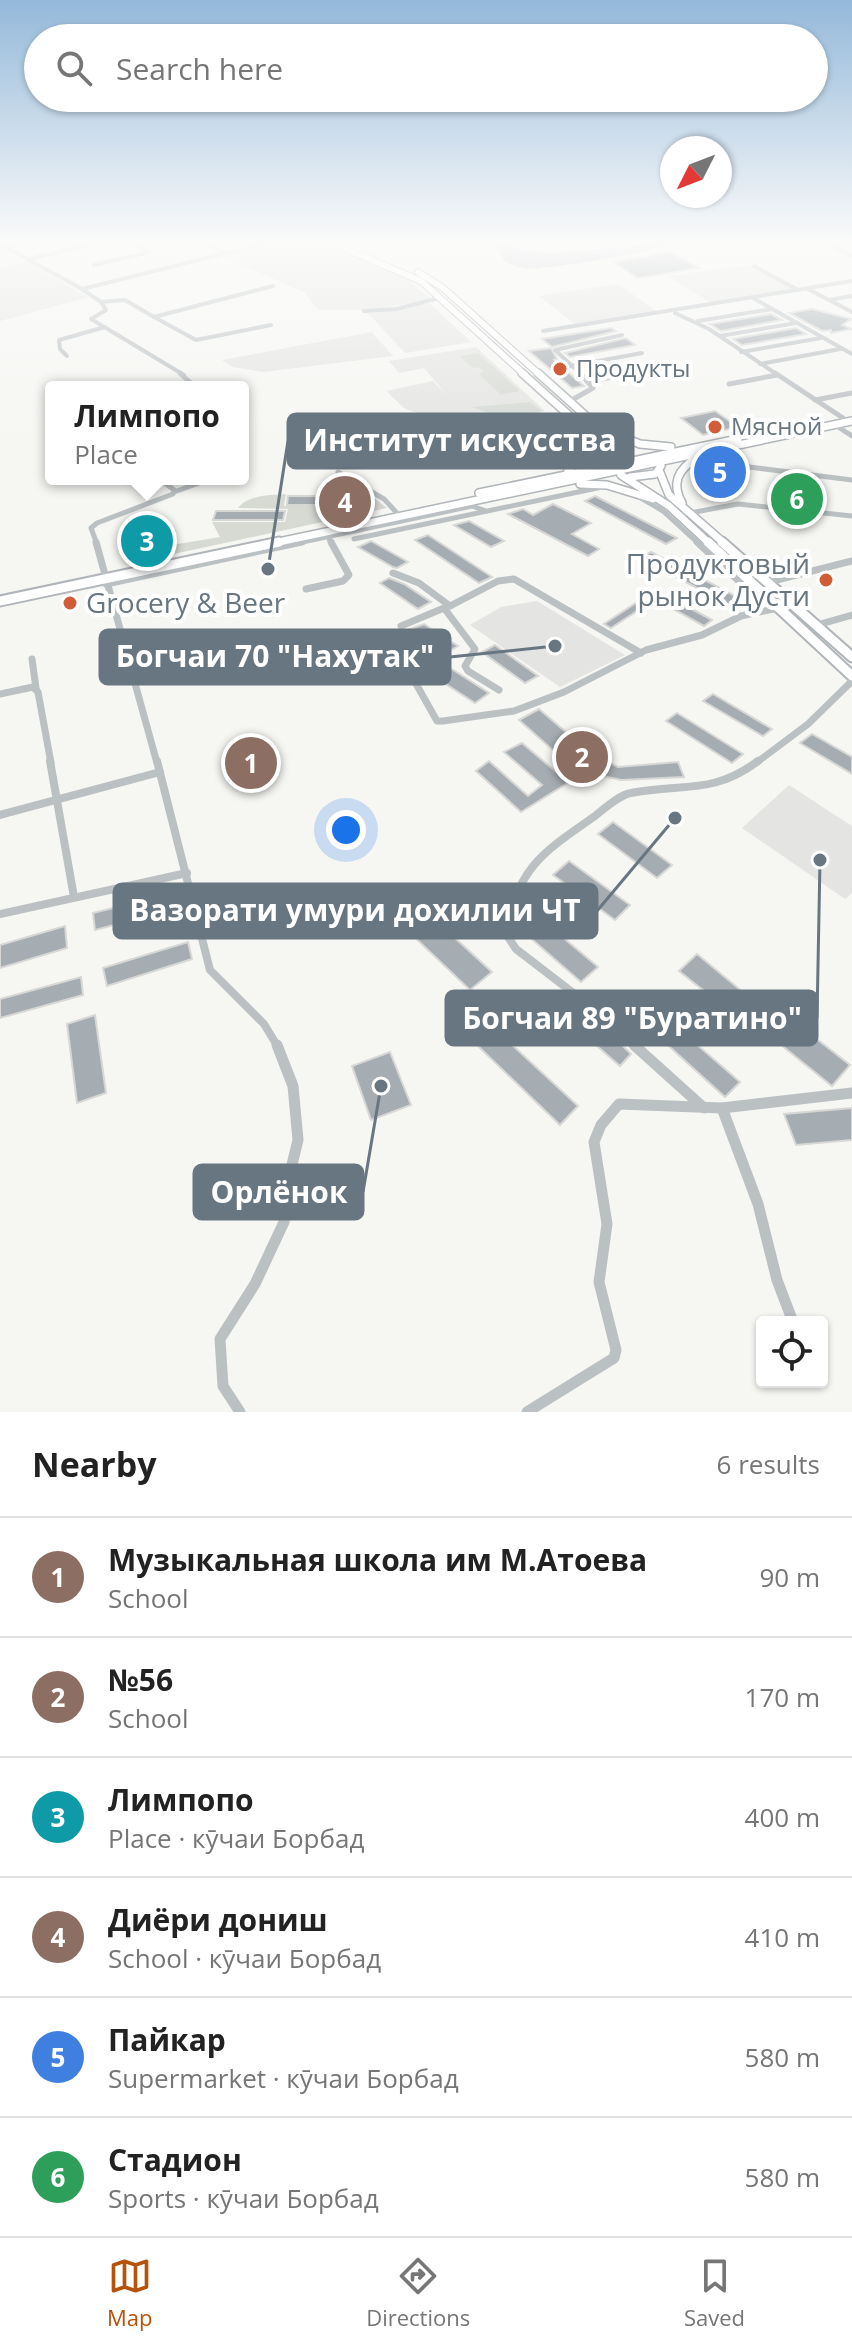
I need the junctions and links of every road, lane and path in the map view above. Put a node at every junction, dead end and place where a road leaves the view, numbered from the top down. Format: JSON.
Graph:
{"nodes":[{"id":1,"x":105,"y":309,"type":"edge"},
{"id":2,"x":140,"y":309,"type":"edge"},
{"id":3,"x":185,"y":309,"type":"edge"},
{"id":4,"x":389,"y":309,"type":"edge"},
{"id":5,"x":452,"y":309,"type":"edge"},
{"id":6,"x":466,"y":309,"type":"edge"},
{"id":7,"x":685,"y":309,"type":"edge"},
{"id":8,"x":772,"y":309,"type":"joint"},
{"id":9,"x":364,"y":311,"type":"dead end"},
{"id":10,"x":672,"y":311,"type":"junction"},
{"id":11,"x":154,"y":317,"type":"junction"},
{"id":12,"x":477,"y":318,"type":"junction"},
{"id":13,"x":465,"y":320,"type":"junction"},
{"id":14,"x":696,"y":322,"type":"junction"},
{"id":15,"x":796,"y":323,"type":"junction"},
{"id":16,"x":271,"y":325,"type":"dead end"},
{"id":17,"x":105,"y":327,"type":"junction"},
{"id":18,"x":543,"y":331,"type":"dead end"},
{"id":19,"x":622,"y":335,"type":"dead end"},
{"id":20,"x":720,"y":336,"type":"junction"},
{"id":21,"x":821,"y":338,"type":"junction"},
{"id":22,"x":842,"y":350,"type":"junction"},
{"id":23,"x":741,"y":352,"type":"junction"},
{"id":24,"x":852,"y":352,"type":"edge"},
{"id":25,"x":642,"y":353,"type":"dead end"},
{"id":26,"x":67,"y":356,"type":"dead end"},
{"id":27,"x":760,"y":364,"type":"junction"},
{"id":28,"x":571,"y":366,"type":"junction"},
{"id":29,"x":660,"y":369,"type":"dead end"},
{"id":30,"x":777,"y":375,"type":"junction"},
{"id":31,"x":191,"y":381,"type":"edge"},
{"id":32,"x":589,"y":381,"type":"junction"},
{"id":33,"x":729,"y":384,"type":"dead end"},
{"id":34,"x":852,"y":393,"type":"edge"},
{"id":35,"x":815,"y":400,"type":"junction"},
{"id":36,"x":570,"y":401,"type":"junction"},
{"id":37,"x":843,"y":418,"type":"junction"},
{"id":38,"x":852,"y":418,"type":"edge"},
{"id":39,"x":835,"y":425,"type":"junction"},
{"id":40,"x":597,"y":426,"type":"junction"},
{"id":41,"x":584,"y":429,"type":"junction"},
{"id":42,"x":852,"y":436,"type":"edge"},
{"id":43,"x":701,"y":446,"type":"junction"},
{"id":44,"x":726,"y":448,"type":"junction"},
{"id":45,"x":625,"y":451,"type":"junction"},
{"id":46,"x":711,"y":451,"type":"junction"},
{"id":47,"x":612,"y":454,"type":"junction"},
{"id":48,"x":652,"y":455,"type":"junction"},
{"id":49,"x":660,"y":466,"type":"junction"},
{"id":50,"x":614,"y":471,"type":"junction"},
{"id":51,"x":338,"y":472,"type":"dead end"},
{"id":52,"x":563,"y":474,"type":"junction"},
{"id":53,"x":852,"y":480,"type":"edge"},
{"id":54,"x":166,"y":485,"type":"edge"},
{"id":55,"x":193,"y":485,"type":"edge"},
{"id":56,"x":554,"y":485,"type":"junction"},
{"id":57,"x":598,"y":486,"type":"junction"},
{"id":58,"x":174,"y":492,"type":"junction"},
{"id":59,"x":634,"y":492,"type":"junction"},
{"id":60,"x":669,"y":506,"type":"junction"},
{"id":61,"x":486,"y":511,"type":"junction"},
{"id":62,"x":685,"y":511,"type":"junction"},
{"id":63,"x":396,"y":512,"type":"junction"},
{"id":64,"x":852,"y":516,"type":"edge"},
{"id":65,"x":327,"y":535,"type":"junction"},
{"id":66,"x":354,"y":539,"type":"dead end"},
{"id":67,"x":700,"y":540,"type":"junction"},
{"id":68,"x":852,"y":561,"type":"edge"},
{"id":69,"x":393,"y":573,"type":"dead end"},
{"id":70,"x":105,"y":579,"type":"junction"},
{"id":71,"x":769,"y":582,"type":"junction"},
{"id":72,"x":306,"y":589,"type":"dead end"},
{"id":73,"x":0,"y":598,"type":"edge"},
{"id":74,"x":759,"y":600,"type":"dead end"},
{"id":75,"x":452,"y":605,"type":"junction"},
{"id":76,"x":444,"y":608,"type":"junction"},
{"id":77,"x":778,"y":608,"type":"junction"},
{"id":78,"x":852,"y":615,"type":"edge"},
{"id":79,"x":817,"y":625,"type":"junction"},
{"id":80,"x":401,"y":626,"type":"dead end"},
{"id":81,"x":397,"y":650,"type":"dead end"},
{"id":82,"x":641,"y":653,"type":"junction"},
{"id":83,"x":852,"y":657,"type":"edge"},
{"id":84,"x":32,"y":659,"type":"dead end"},
{"id":85,"x":852,"y":678,"type":"edge"},
{"id":86,"x":36,"y":688,"type":"junction"},
{"id":87,"x":499,"y":690,"type":"dead end"},
{"id":88,"x":0,"y":694,"type":"edge"},
{"id":89,"x":160,"y":772,"type":"junction"},
{"id":90,"x":57,"y":801,"type":"junction"},
{"id":91,"x":0,"y":815,"type":"edge"},
{"id":92,"x":187,"y":873,"type":"junction"},
{"id":93,"x":74,"y":897,"type":"junction"},
{"id":94,"x":0,"y":914,"type":"edge"},
{"id":95,"x":852,"y":1093,"type":"edge"},
{"id":96,"x":704,"y":1108,"type":"junction"},
{"id":97,"x":722,"y":1108,"type":"junction"},
{"id":98,"x":791,"y":1316,"type":"edge"},
{"id":99,"x":240,"y":1412,"type":"edge"},
{"id":100,"x":527,"y":1412,"type":"edge"}],
"edges":[{"from":1,"to":17,"type":"street"},
{"from":2,"to":11,"type":"street"},
{"from":3,"to":11,"type":"street"},
{"from":4,"to":9,"type":"street"},
{"from":5,"to":13,"type":"main road"},
{"from":6,"to":12,"type":"main road"},
{"from":7,"to":10,"type":"street"},
{"from":8,"to":14,"type":"street"},
{"from":8,"to":15,"type":"street"},
{"from":10,"to":14,"type":"street"},
{"from":10,"to":18,"type":"street"},
{"from":11,"to":16,"type":"street"},
{"from":12,"to":13,"type":"main road"},
{"from":12,"to":36,"type":"main road"},
{"from":13,"to":41,"type":"main road"},
{"from":14,"to":20,"type":"street"},
{"from":15,"to":20,"type":"street"},
{"from":15,"to":21,"type":"street"},
{"from":17,"to":26,"type":"street"},
{"from":17,"to":31,"type":"street"},
{"from":19,"to":28,"type":"street"},
{"from":20,"to":23,"type":"street"},
{"from":21,"to":22,"type":"street"},
{"from":21,"to":23,"type":"street"},
{"from":22,"to":24,"type":"street"},
{"from":22,"to":27,"type":"street"},
{"from":23,"to":27,"type":"street"},
{"from":25,"to":28,"type":"street"},
{"from":27,"to":30,"type":"street"},
{"from":28,"to":32,"type":"street"},
{"from":29,"to":32,"type":"street"},
{"from":30,"to":33,"type":"street"},
{"from":30,"to":35,"type":"street"},
{"from":32,"to":36,"type":"street"},
{"from":34,"to":35,"type":"street"},
{"from":35,"to":37,"type":"street"},
{"from":36,"to":40,"type":"main road"},
{"from":37,"to":38,"type":"main road"},
{"from":37,"to":43,"type":"main road"},
{"from":38,"to":39,"type":"main road"},
{"from":39,"to":42,"type":"street"},
{"from":39,"to":44,"type":"main road"},
{"from":40,"to":43,"type":"main road"},
{"from":40,"to":45,"type":"main road"},
{"from":41,"to":47,"type":"main road"},
{"from":41,"to":52,"type":"main road"},
{"from":43,"to":48,"type":"main road"},
{"from":44,"to":46,"type":"main road"},
{"from":44,"to":53,"type":"street"},
{"from":45,"to":47,"type":"main road"},
{"from":45,"to":48,"type":"main road"},
{"from":46,"to":49,"type":"main road"},
{"from":46,"to":62,"type":"main road"},
{"from":47,"to":50,"type":"main road"},
{"from":48,"to":49,"type":"main road"},
{"from":48,"to":50,"type":"main road"},
{"from":49,"to":50,"type":"main road"},
{"from":49,"to":62,"type":"main road"},
{"from":50,"to":52,"type":"main road"},
{"from":50,"to":56,"type":"main road"},
{"from":50,"to":60,"type":"main road"},
{"from":51,"to":63,"type":"street"},
{"from":52,"to":63,"type":"main road"},
{"from":54,"to":58,"type":"street"},
{"from":55,"to":58,"type":"street"},
{"from":56,"to":57,"type":"main road"},
{"from":56,"to":65,"type":"main road"},
{"from":57,"to":59,"type":"main road"},
{"from":57,"to":61,"type":"street"},
{"from":58,"to":70,"type":"street"},
{"from":59,"to":60,"type":"main road"},
{"from":59,"to":67,"type":"street"},
{"from":60,"to":62,"type":"main road"},
{"from":61,"to":65,"type":"street"},
{"from":61,"to":66,"type":"street"},
{"from":62,"to":64,"type":"street"},
{"from":62,"to":67,"type":"main road"},
{"from":62,"to":71,"type":"main road"},
{"from":63,"to":70,"type":"main road"},
{"from":65,"to":70,"type":"main road"},
{"from":65,"to":72,"type":"street"},
{"from":67,"to":74,"type":"street"},
{"from":67,"to":77,"type":"main road"},
{"from":68,"to":71,"type":"street"},
{"from":69,"to":75,"type":"street"},
{"from":70,"to":73,"type":"main road"},
{"from":70,"to":89,"type":"street"},
{"from":71,"to":79,"type":"main road"},
{"from":75,"to":76,"type":"street"},
{"from":75,"to":82,"type":"street"},
{"from":76,"to":80,"type":"street"},
{"from":76,"to":87,"type":"street"},
{"from":77,"to":82,"type":"street"},
{"from":77,"to":85,"type":"main road"},
{"from":78,"to":79,"type":"street"},
{"from":79,"to":83,"type":"main road"},
{"from":81,"to":82,"type":"street"},
{"from":84,"to":86,"type":"street"},
{"from":85,"to":96,"type":"street"},
{"from":86,"to":88,"type":"street"},
{"from":86,"to":90,"type":"street"},
{"from":89,"to":90,"type":"street"},
{"from":89,"to":92,"type":"street"},
{"from":90,"to":91,"type":"street"},
{"from":90,"to":93,"type":"street"},
{"from":92,"to":93,"type":"street"},
{"from":92,"to":99,"type":"street"},
{"from":93,"to":94,"type":"street"},
{"from":95,"to":97,"type":"street"},
{"from":96,"to":97,"type":"street"},
{"from":96,"to":100,"type":"street"},
{"from":97,"to":98,"type":"street"}]}
